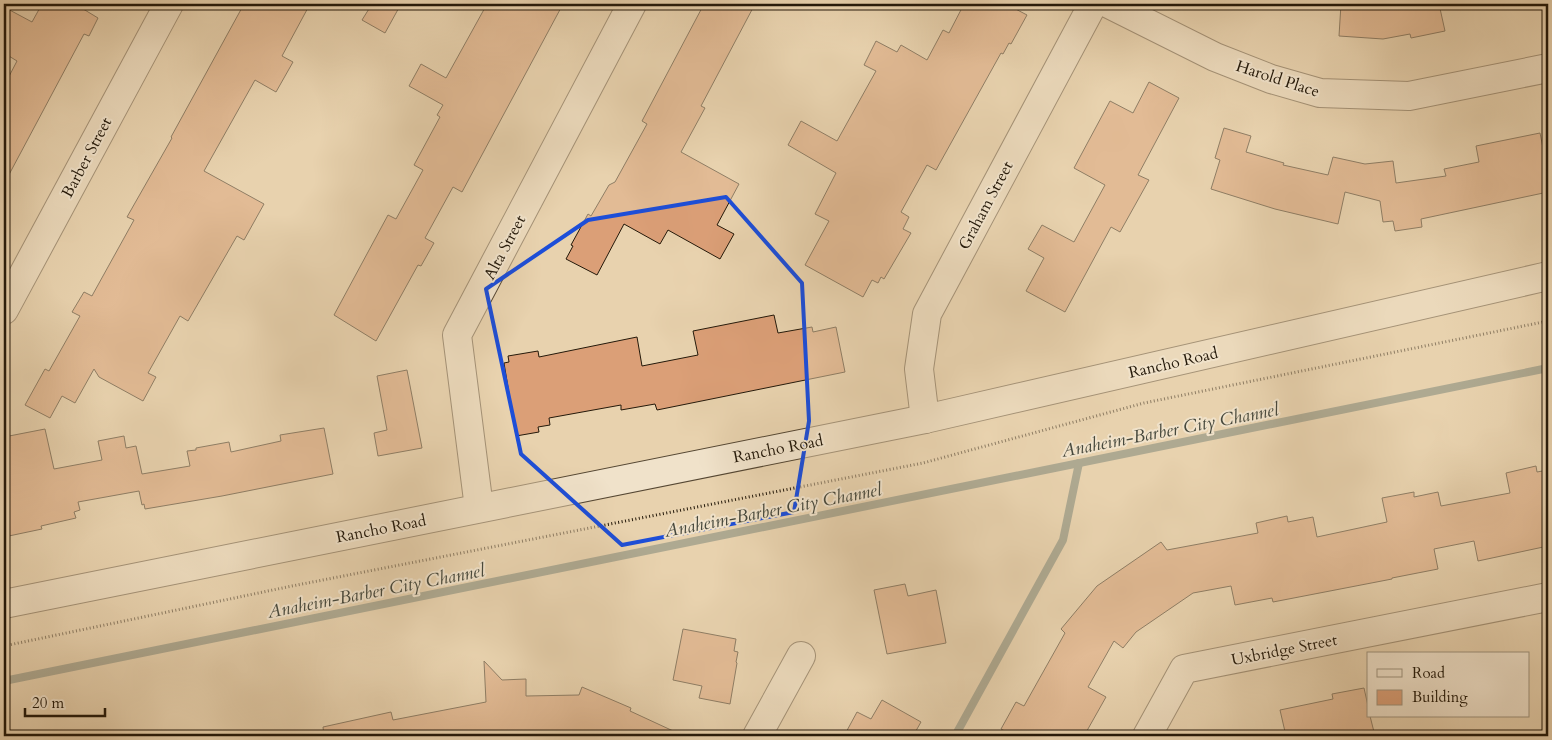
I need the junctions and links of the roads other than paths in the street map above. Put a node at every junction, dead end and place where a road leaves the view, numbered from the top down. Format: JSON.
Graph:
{"nodes":[{"id":1,"x":168,"y":4,"type":"edge"},
{"id":2,"x":632,"y":4,"type":"edge"},
{"id":3,"x":1094,"y":4,"type":"edge"},
{"id":4,"x":1108,"y":4,"type":"edge"},
{"id":5,"x":1548,"y":68,"type":"edge"},
{"id":6,"x":1548,"y":276,"type":"edge"},
{"id":7,"x":4,"y":310,"type":"edge"},
{"id":8,"x":925,"y":419,"type":"junction"},
{"id":9,"x":479,"y":508,"type":"junction"},
{"id":10,"x":1548,"y":597,"type":"edge"},
{"id":11,"x":4,"y":604,"type":"edge"},
{"id":12,"x":801,"y":656,"type":"dead end"},
{"id":13,"x":757,"y":736,"type":"edge"},
{"id":14,"x":1147,"y":736,"type":"edge"}],
"edges":[{"from":1,"to":7,"type":"street","name":"Barber Street"},
{"from":2,"to":9,"type":"street","name":"Alta Street"},
{"from":3,"to":8,"type":"street","name":"Graham Street"},
{"from":4,"to":5,"type":"street","name":"Harold Place"},
{"from":6,"to":8,"type":"street","name":"Rancho Road"},
{"from":8,"to":9,"type":"street","name":"Rancho Road"},
{"from":9,"to":11,"type":"street","name":"Rancho Road"},
{"from":10,"to":14,"type":"street","name":"Uxbridge Street"},
{"from":12,"to":13,"type":"street"}]}
